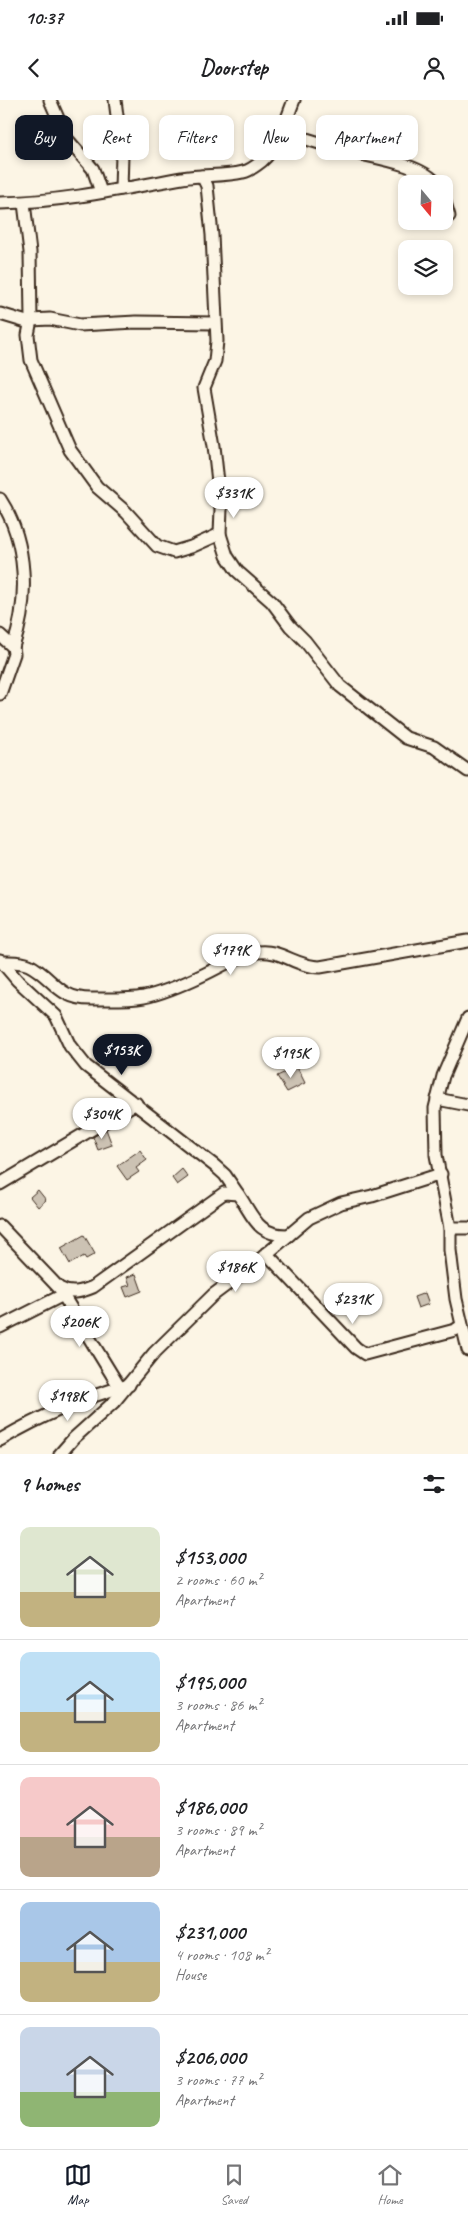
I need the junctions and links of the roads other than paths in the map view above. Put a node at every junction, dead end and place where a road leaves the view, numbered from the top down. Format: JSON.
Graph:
{"nodes":[{"id":1,"x":50,"y":100,"type":"edge"},
{"id":2,"x":115,"y":100,"type":"edge"},
{"id":3,"x":294,"y":100,"type":"edge"},
{"id":4,"x":288,"y":115,"type":"edge"},
{"id":5,"x":306,"y":139,"type":"edge"},
{"id":6,"x":262,"y":160,"type":"edge"},
{"id":7,"x":426,"y":175,"type":"edge"},
{"id":8,"x":202,"y":176,"type":"junction"},
{"id":9,"x":121,"y":189,"type":"junction"},
{"id":10,"x":102,"y":192,"type":"junction"},
{"id":11,"x":24,"y":202,"type":"junction"},
{"id":12,"x":0,"y":203,"type":"edge"},
{"id":13,"x":0,"y":314,"type":"edge"},
{"id":14,"x":31,"y":322,"type":"junction"},
{"id":15,"x":215,"y":323,"type":"junction"},
{"id":16,"x":0,"y":499,"type":"edge"},
{"id":17,"x":220,"y":534,"type":"junction"},
{"id":18,"x":0,"y":635,"type":"edge"},
{"id":19,"x":13,"y":647,"type":"junction"},
{"id":20,"x":0,"y":694,"type":"edge"},
{"id":21,"x":468,"y":771,"type":"edge"},
{"id":22,"x":468,"y":941,"type":"edge"},
{"id":23,"x":1,"y":961,"type":"edge"},
{"id":24,"x":468,"y":1018,"type":"edge"},
{"id":25,"x":437,"y":1098,"type":"junction"},
{"id":26,"x":136,"y":1103,"type":"junction"},
{"id":27,"x":468,"y":1105,"type":"edge"},
{"id":28,"x":441,"y":1174,"type":"junction"},
{"id":29,"x":0,"y":1184,"type":"edge"},
{"id":30,"x":238,"y":1194,"type":"junction"},
{"id":31,"x":0,"y":1226,"type":"edge"},
{"id":32,"x":450,"y":1228,"type":"junction"},
{"id":33,"x":468,"y":1228,"type":"edge"},
{"id":34,"x":289,"y":1235,"type":"junction"},
{"id":35,"x":266,"y":1253,"type":"junction"},
{"id":36,"x":65,"y":1294,"type":"junction"},
{"id":37,"x":461,"y":1326,"type":"junction"},
{"id":38,"x":0,"y":1327,"type":"edge"},
{"id":39,"x":468,"y":1350,"type":"edge"},
{"id":40,"x":124,"y":1386,"type":"junction"},
{"id":41,"x":0,"y":1440,"type":"edge"},
{"id":42,"x":60,"y":1454,"type":"edge"}],
"edges":[{"from":1,"to":10,"type":"street"},
{"from":2,"to":9,"type":"street"},
{"from":3,"to":4,"type":"street"},
{"from":5,"to":7,"type":"street"},
{"from":6,"to":8,"type":"street"},
{"from":8,"to":9,"type":"street"},
{"from":8,"to":15,"type":"street"},
{"from":9,"to":10,"type":"street"},
{"from":10,"to":11,"type":"street"},
{"from":11,"to":12,"type":"street"},
{"from":11,"to":14,"type":"street"},
{"from":13,"to":14,"type":"street"},
{"from":14,"to":15,"type":"street"},
{"from":14,"to":17,"type":"street"},
{"from":15,"to":17,"type":"street"},
{"from":16,"to":19,"type":"street"},
{"from":17,"to":21,"type":"street"},
{"from":18,"to":19,"type":"street"},
{"from":19,"to":20,"type":"street"},
{"from":22,"to":23,"type":"street"},
{"from":23,"to":26,"type":"street"},
{"from":24,"to":25,"type":"street"},
{"from":25,"to":27,"type":"street"},
{"from":25,"to":28,"type":"street"},
{"from":26,"to":29,"type":"street"},
{"from":26,"to":30,"type":"street"},
{"from":28,"to":32,"type":"street"},
{"from":28,"to":34,"type":"street"},
{"from":30,"to":34,"type":"street"},
{"from":30,"to":36,"type":"street"},
{"from":31,"to":36,"type":"street"},
{"from":32,"to":33,"type":"street"},
{"from":32,"to":37,"type":"street"},
{"from":34,"to":35,"type":"street"},
{"from":35,"to":37,"type":"street"},
{"from":35,"to":40,"type":"street"},
{"from":36,"to":38,"type":"street"},
{"from":36,"to":40,"type":"street"},
{"from":37,"to":39,"type":"street"},
{"from":40,"to":41,"type":"street"},
{"from":40,"to":42,"type":"street"}]}
